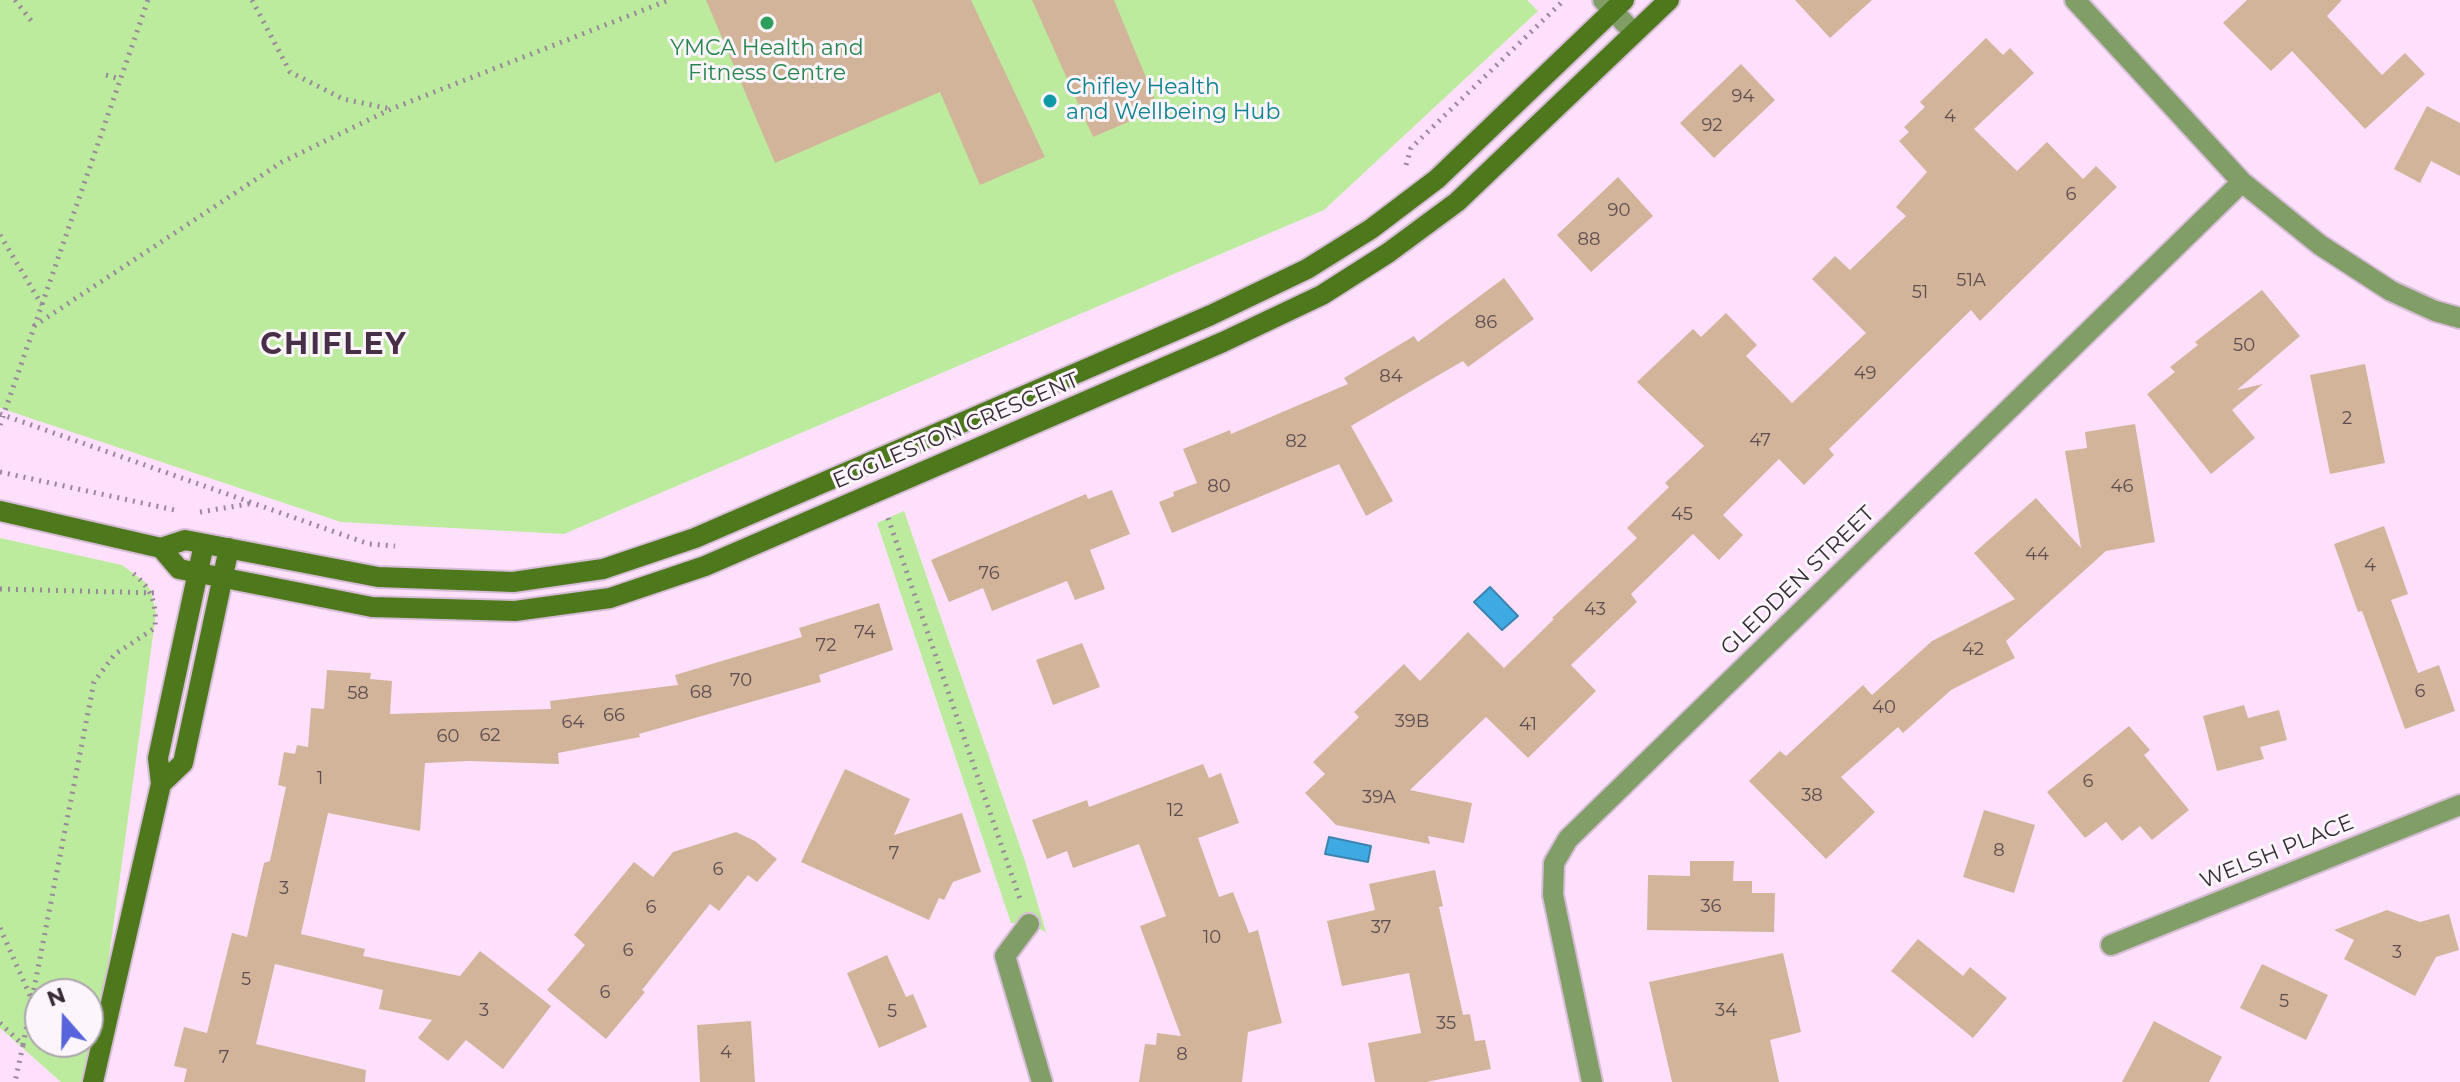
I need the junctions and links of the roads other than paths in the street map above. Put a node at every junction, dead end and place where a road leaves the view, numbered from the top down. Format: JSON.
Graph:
{"nodes":[{"id":1,"x":1669,"y":0,"type":"edge"},
{"id":2,"x":2075,"y":0,"type":"edge"},
{"id":3,"x":1613,"y":4,"type":"edge"},
{"id":4,"x":1634,"y":33,"type":"junction"},
{"id":5,"x":2242,"y":182,"type":"junction"},
{"id":6,"x":2460,"y":318,"type":"edge"},
{"id":7,"x":0,"y":511,"type":"edge"},
{"id":8,"x":204,"y":544,"type":"junction"},
{"id":9,"x":161,"y":548,"type":"junction"},
{"id":10,"x":229,"y":548,"type":"junction"},
{"id":11,"x":197,"y":572,"type":"junction"},
{"id":12,"x":223,"y":577,"type":"junction"},
{"id":13,"x":161,"y":784,"type":"junction"},
{"id":14,"x":2460,"y":805,"type":"edge"},
{"id":15,"x":1029,"y":924,"type":"road end"},
{"id":16,"x":2111,"y":945,"type":"dead end"},
{"id":17,"x":93,"y":1082,"type":"edge"},
{"id":18,"x":1042,"y":1082,"type":"edge"},
{"id":19,"x":1592,"y":1082,"type":"edge"}],
"edges":[{"from":1,"to":4,"type":"street","name":"EGGLESTON CRESCENT"},
{"from":2,"to":5,"type":"street"},
{"from":3,"to":4,"type":"street"},
{"from":3,"to":10,"type":"street","name":"EGGLESTON CRESCENT"},
{"from":4,"to":12,"type":"street","name":"EGGLESTON CRESCENT"},
{"from":5,"to":6,"type":"street"},
{"from":5,"to":19,"type":"street","name":"GLEDDEN STREET"},
{"from":7,"to":9,"type":"street","name":"EGGLESTON CRESCENT"},
{"from":8,"to":9,"type":"street","name":"EGGLESTON CRESCENT"},
{"from":8,"to":10,"type":"street","name":"EGGLESTON CRESCENT"},
{"from":8,"to":11,"type":"street"},
{"from":9,"to":11,"type":"street","name":"EGGLESTON CRESCENT"},
{"from":10,"to":12,"type":"street"},
{"from":11,"to":12,"type":"street","name":"EGGLESTON CRESCENT"},
{"from":11,"to":13,"type":"street"},
{"from":12,"to":13,"type":"street"},
{"from":13,"to":17,"type":"street"},
{"from":14,"to":16,"type":"street","name":"WELSH PLACE"},
{"from":15,"to":18,"type":"street"}]}
